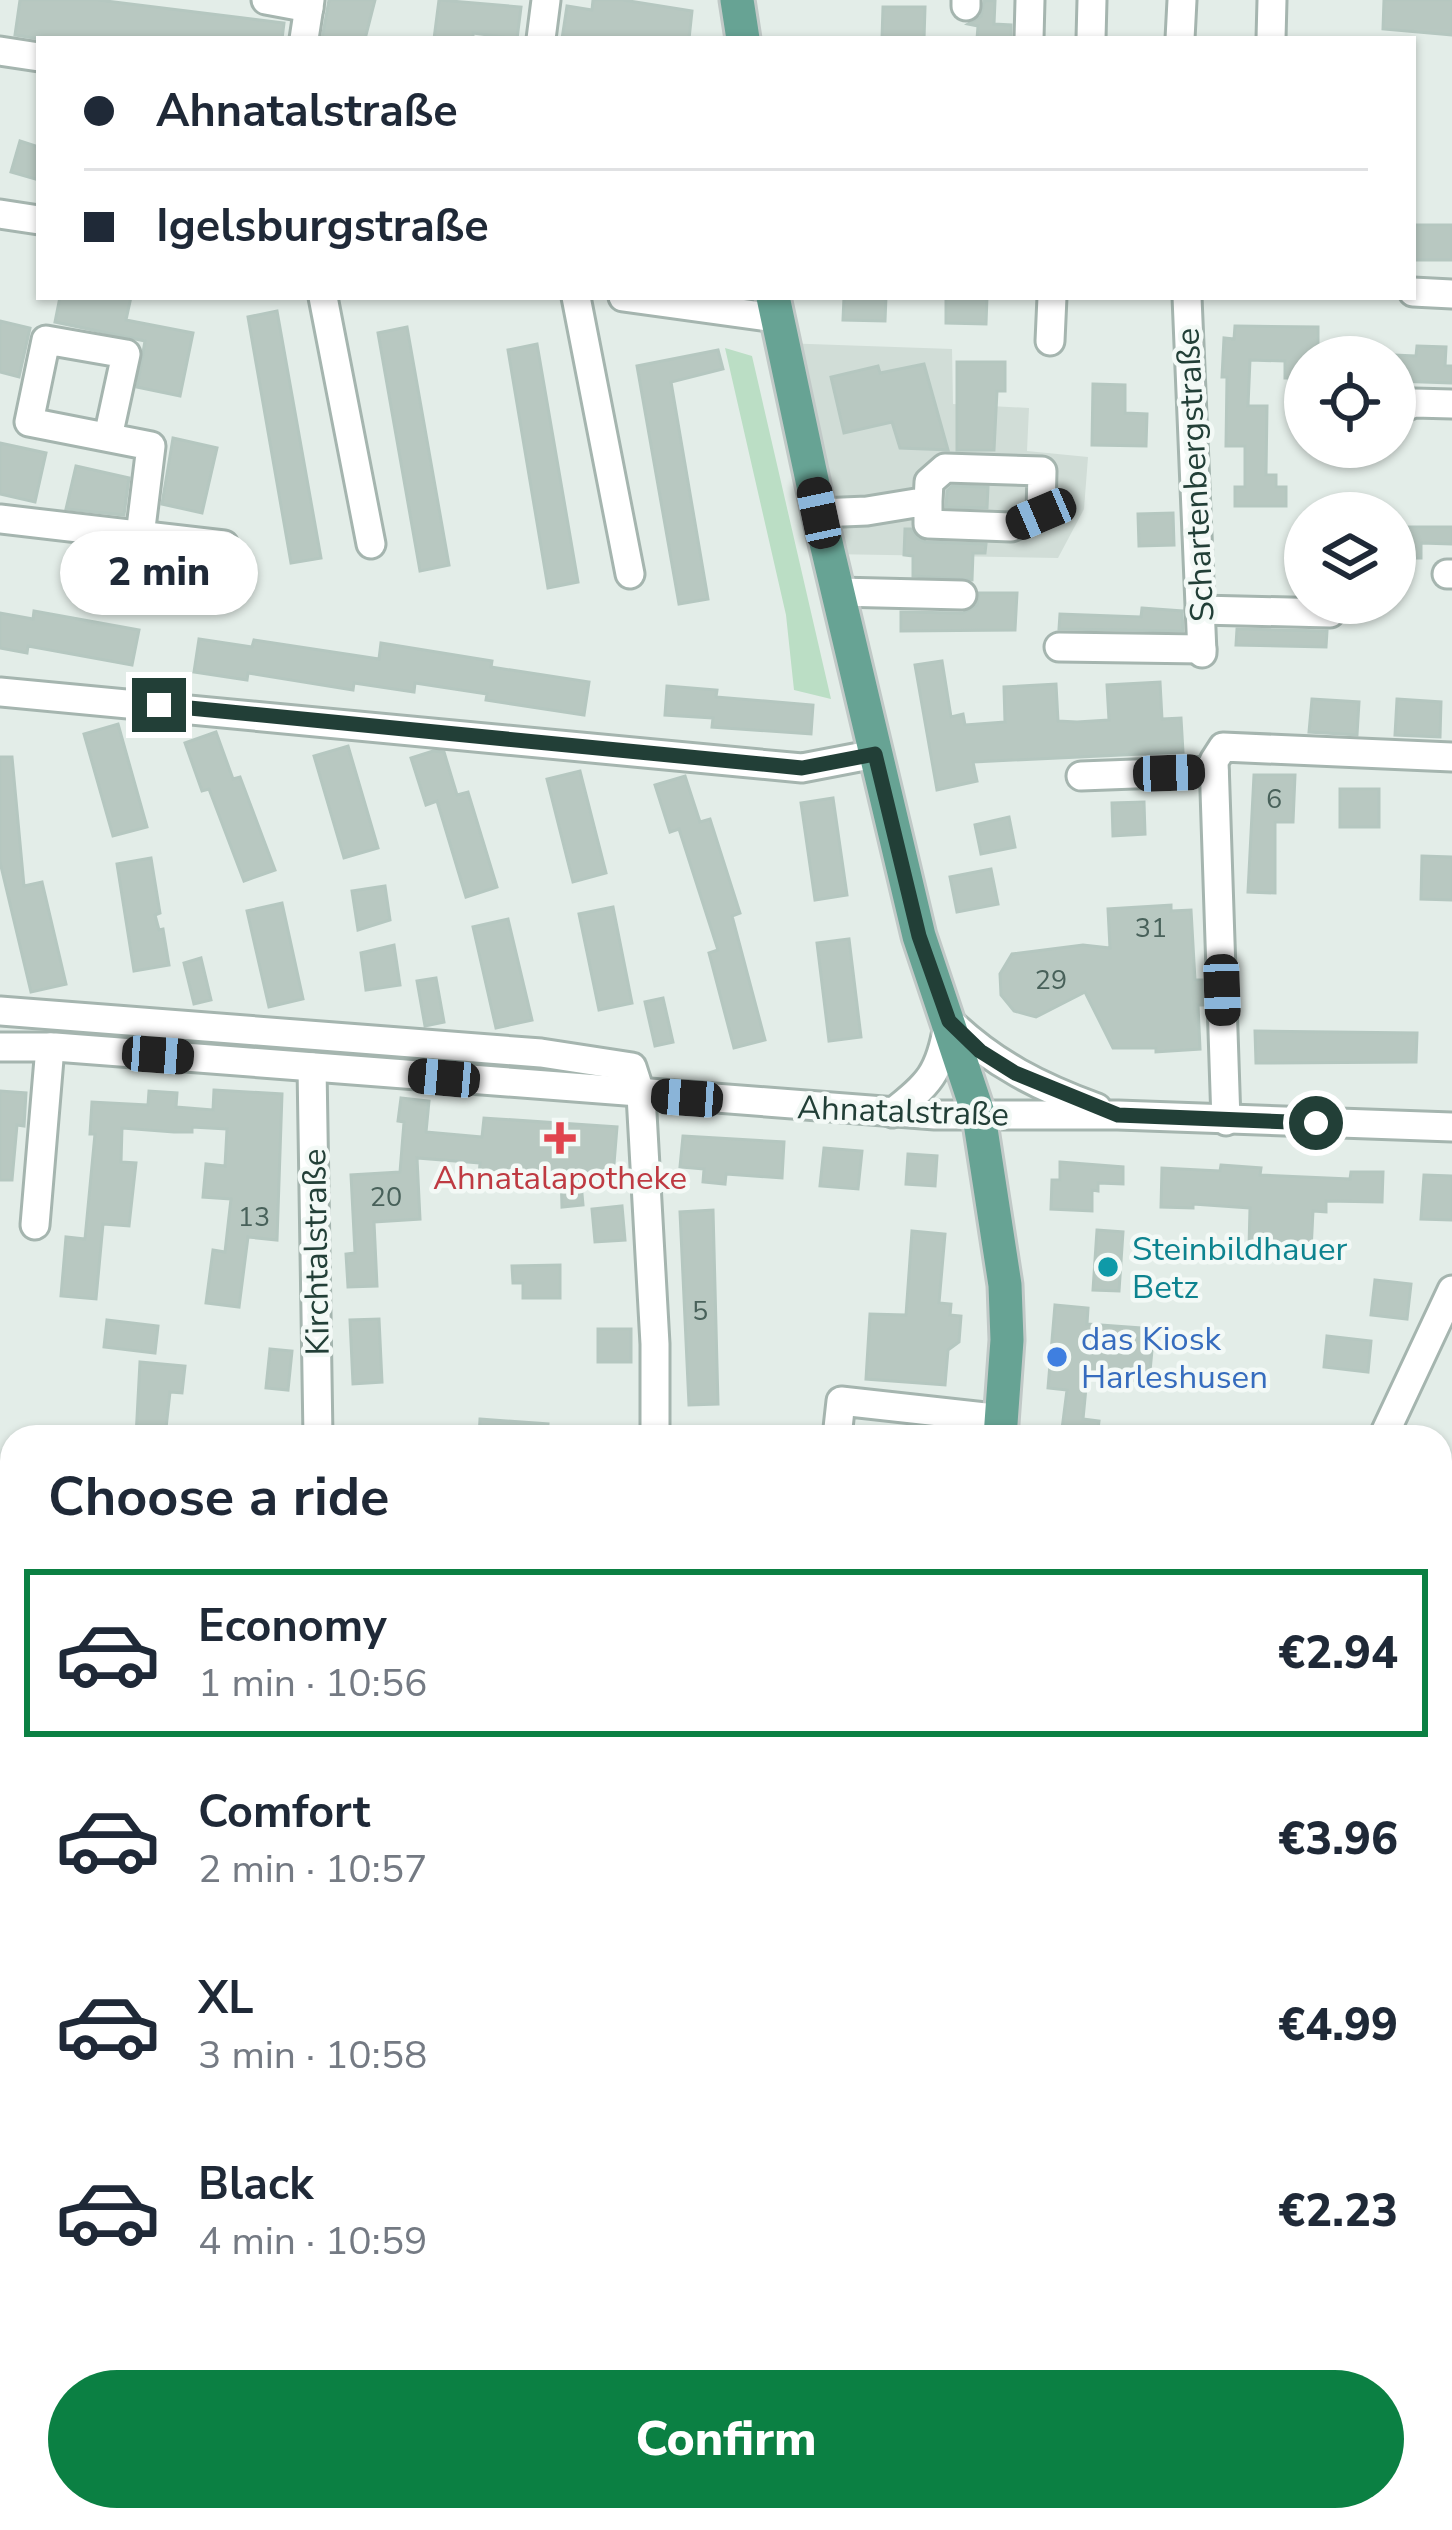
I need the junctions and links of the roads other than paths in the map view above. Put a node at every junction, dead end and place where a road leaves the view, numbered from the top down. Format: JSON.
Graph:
{"nodes":[{"id":1,"x":266,"y":0,"type":"edge"},
{"id":2,"x":546,"y":0,"type":"edge"},
{"id":3,"x":737,"y":0,"type":"edge"},
{"id":4,"x":1030,"y":0,"type":"edge"},
{"id":5,"x":1092,"y":0,"type":"edge"},
{"id":6,"x":1182,"y":0,"type":"edge"},
{"id":7,"x":1272,"y":0,"type":"edge"},
{"id":8,"x":309,"y":4,"type":"edge"},
{"id":9,"x":304,"y":36,"type":"edge"},
{"id":10,"x":541,"y":36,"type":"edge"},
{"id":11,"x":743,"y":36,"type":"edge"},
{"id":12,"x":1029,"y":36,"type":"edge"},
{"id":13,"x":1091,"y":36,"type":"edge"},
{"id":14,"x":1180,"y":36,"type":"edge"},
{"id":15,"x":1270,"y":36,"type":"edge"},
{"id":16,"x":0,"y":51,"type":"edge"},
{"id":17,"x":36,"y":57,"type":"edge"},
{"id":18,"x":0,"y":214,"type":"edge"},
{"id":19,"x":36,"y":220,"type":"edge"},
{"id":20,"x":1416,"y":292,"type":"edge"},
{"id":21,"x":1452,"y":294,"type":"edge"},
{"id":22,"x":323,"y":300,"type":"edge"},
{"id":23,"x":576,"y":300,"type":"edge"},
{"id":24,"x":668,"y":300,"type":"edge"},
{"id":25,"x":1052,"y":300,"type":"edge"},
{"id":26,"x":1186,"y":300,"type":"edge"},
{"id":27,"x":774,"y":307,"type":"edge"},
{"id":28,"x":1050,"y":341,"type":"dead end"},
{"id":29,"x":1416,"y":403,"type":"edge"},
{"id":30,"x":1452,"y":404,"type":"edge"},
{"id":31,"x":108,"y":437,"type":"dead end"},
{"id":32,"x":928,"y":501,"type":"dead end"},
{"id":33,"x":819,"y":513,"type":"junction"},
{"id":34,"x":0,"y":519,"type":"edge"},
{"id":35,"x":140,"y":536,"type":"junction"},
{"id":36,"x":371,"y":544,"type":"dead end"},
{"id":37,"x":224,"y":545,"type":"dead end"},
{"id":38,"x":630,"y":574,"type":"dead end"},
{"id":39,"x":838,"y":592,"type":"junction"},
{"id":40,"x":962,"y":595,"type":"dead end"},
{"id":41,"x":1200,"y":610,"type":"junction"},
{"id":42,"x":1284,"y":612,"type":"edge"},
{"id":43,"x":1059,"y":647,"type":"dead end"},
{"id":44,"x":0,"y":692,"type":"edge"},
{"id":45,"x":875,"y":754,"type":"junction"},
{"id":46,"x":1452,"y":757,"type":"edge"},
{"id":47,"x":1218,"y":759,"type":"junction"},
{"id":48,"x":1081,"y":776,"type":"dead end"},
{"id":49,"x":0,"y":1011,"type":"edge"},
{"id":50,"x":949,"y":1021,"type":"junction"},
{"id":51,"x":0,"y":1047,"type":"edge"},
{"id":52,"x":50,"y":1047,"type":"junction"},
{"id":53,"x":312,"y":1067,"type":"junction"},
{"id":54,"x":641,"y":1095,"type":"junction"},
{"id":55,"x":892,"y":1113,"type":"junction"},
{"id":56,"x":1118,"y":1115,"type":"junction"},
{"id":57,"x":979,"y":1116,"type":"junction"},
{"id":58,"x":1226,"y":1121,"type":"junction"},
{"id":59,"x":1452,"y":1127,"type":"edge"},
{"id":60,"x":35,"y":1225,"type":"dead end"},
{"id":61,"x":1452,"y":1290,"type":"edge"},
{"id":62,"x":318,"y":1425,"type":"edge"},
{"id":63,"x":655,"y":1425,"type":"edge"},
{"id":64,"x":838,"y":1425,"type":"edge"},
{"id":65,"x":984,"y":1425,"type":"edge"},
{"id":66,"x":1002,"y":1425,"type":"edge"},
{"id":67,"x":1389,"y":1425,"type":"edge"}],
"edges":[{"from":1,"to":8,"type":"street"},
{"from":2,"to":10,"type":"street"},
{"from":3,"to":11,"type":"main road"},
{"from":4,"to":12,"type":"street"},
{"from":5,"to":13,"type":"street"},
{"from":6,"to":14,"type":"street"},
{"from":7,"to":15,"type":"street"},
{"from":8,"to":9,"type":"street"},
{"from":16,"to":17,"type":"street"},
{"from":18,"to":19,"type":"street"},
{"from":20,"to":21,"type":"street"},
{"from":22,"to":36,"type":"street"},
{"from":23,"to":38,"type":"street"},
{"from":24,"to":27,"type":"street"},
{"from":25,"to":28,"type":"street"},
{"from":26,"to":41,"type":"street","name":"Schartenbergstraße"},
{"from":27,"to":33,"type":"main road"},
{"from":29,"to":30,"type":"street"},
{"from":31,"to":35,"type":"street"},
{"from":32,"to":33,"type":"street"},
{"from":33,"to":39,"type":"main road"},
{"from":34,"to":35,"type":"street"},
{"from":35,"to":37,"type":"street"},
{"from":39,"to":40,"type":"street"},
{"from":39,"to":45,"type":"main road"},
{"from":41,"to":42,"type":"street"},
{"from":41,"to":43,"type":"street","name":"Schartenbergstraße"},
{"from":44,"to":45,"type":"street"},
{"from":45,"to":50,"type":"main road"},
{"from":46,"to":47,"type":"street"},
{"from":47,"to":48,"type":"street"},
{"from":47,"to":58,"type":"street"},
{"from":49,"to":54,"type":"street"},
{"from":50,"to":55,"type":"street"},
{"from":50,"to":56,"type":"street"},
{"from":50,"to":57,"type":"main road"},
{"from":51,"to":52,"type":"street","name":"Ahnatalstraße"},
{"from":52,"to":53,"type":"street","name":"Ahnatalstraße"},
{"from":52,"to":60,"type":"street"},
{"from":53,"to":54,"type":"street","name":"Ahnatalstraße"},
{"from":53,"to":62,"type":"street","name":"Kirchtalstraße"},
{"from":54,"to":55,"type":"street","name":"Ahnatalstraße"},
{"from":54,"to":63,"type":"street"},
{"from":55,"to":57,"type":"street","name":"Ahnatalstraße"},
{"from":56,"to":57,"type":"street","name":"Ahnatalstraße"},
{"from":56,"to":58,"type":"street","name":"Ahnatalstraße"},
{"from":57,"to":66,"type":"main road"},
{"from":58,"to":59,"type":"street","name":"Ahnatalstraße"},
{"from":61,"to":67,"type":"street"},
{"from":64,"to":65,"type":"street"}]}
